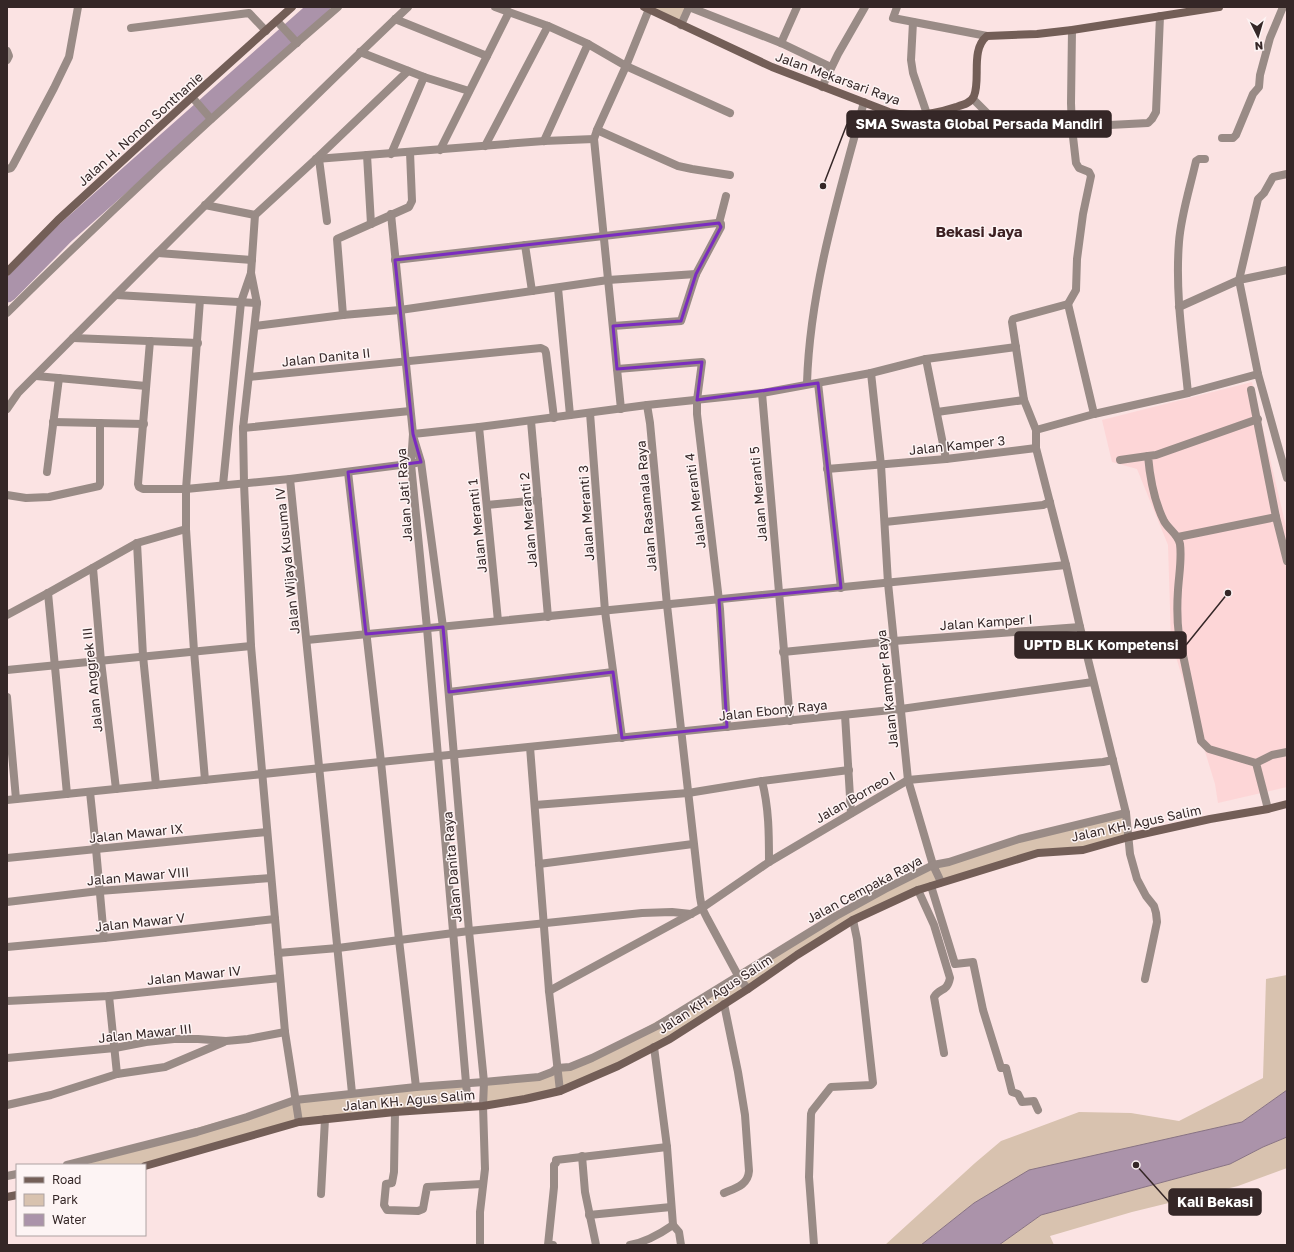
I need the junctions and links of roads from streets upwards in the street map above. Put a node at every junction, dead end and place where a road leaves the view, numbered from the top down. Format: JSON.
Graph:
{"nodes":[{"id":1,"x":78,"y":7,"type":"edge"},
{"id":2,"x":292,"y":7,"type":"edge"},
{"id":3,"x":338,"y":7,"type":"edge"},
{"id":4,"x":408,"y":7,"type":"edge"},
{"id":5,"x":495,"y":7,"type":"edge"},
{"id":6,"x":689,"y":7,"type":"edge"},
{"id":7,"x":797,"y":7,"type":"edge"},
{"id":8,"x":865,"y":7,"type":"edge"},
{"id":9,"x":897,"y":7,"type":"edge"},
{"id":10,"x":1219,"y":7,"type":"edge"},
{"id":11,"x":1282,"y":7,"type":"edge"},
{"id":12,"x":647,"y":8,"type":"edge"},
{"id":13,"x":509,"y":12,"type":"junction"},
{"id":14,"x":1160,"y":16,"type":"junction"},
{"id":15,"x":395,"y":19,"type":"junction"},
{"id":16,"x":913,"y":22,"type":"junction"},
{"id":17,"x":280,"y":24,"type":"junction"},
{"id":18,"x":681,"y":25,"type":"junction"},
{"id":19,"x":548,"y":26,"type":"junction"},
{"id":20,"x":131,"y":28,"type":"dead end"},
{"id":21,"x":1072,"y":30,"type":"junction"},
{"id":22,"x":266,"y":31,"type":"junction"},
{"id":23,"x":987,"y":36,"type":"junction"},
{"id":24,"x":296,"y":42,"type":"junction"},
{"id":25,"x":781,"y":43,"type":"junction"},
{"id":26,"x":588,"y":44,"type":"junction"},
{"id":27,"x":7,"y":51,"type":"edge"},
{"id":28,"x":360,"y":52,"type":"junction"},
{"id":29,"x":487,"y":56,"type":"junction"},
{"id":30,"x":7,"y":60,"type":"edge"},
{"id":31,"x":626,"y":66,"type":"junction"},
{"id":32,"x":831,"y":68,"type":"junction"},
{"id":33,"x":408,"y":71,"type":"junction"},
{"id":34,"x":424,"y":77,"type":"junction"},
{"id":35,"x":822,"y":87,"type":"junction"},
{"id":36,"x":469,"y":91,"type":"junction"},
{"id":37,"x":973,"y":99,"type":"junction"},
{"id":38,"x":194,"y":100,"type":"junction"},
{"id":39,"x":864,"y":102,"type":"junction"},
{"id":40,"x":730,"y":113,"type":"dead end"},
{"id":41,"x":927,"y":114,"type":"junction"},
{"id":42,"x":210,"y":119,"type":"junction"},
{"id":43,"x":1072,"y":128,"type":"junction"},
{"id":44,"x":597,"y":130,"type":"junction"},
{"id":45,"x":1222,"y":138,"type":"dead end"},
{"id":46,"x":594,"y":139,"type":"junction"},
{"id":47,"x":544,"y":141,"type":"junction"},
{"id":48,"x":485,"y":146,"type":"junction"},
{"id":49,"x":440,"y":150,"type":"junction"},
{"id":50,"x":410,"y":152,"type":"junction"},
{"id":51,"x":391,"y":154,"type":"junction"},
{"id":52,"x":367,"y":156,"type":"junction"},
{"id":53,"x":318,"y":159,"type":"junction"},
{"id":54,"x":1205,"y":159,"type":"dead end"},
{"id":55,"x":7,"y":168,"type":"edge"},
{"id":56,"x":1287,"y":174,"type":"edge"},
{"id":57,"x":730,"y":175,"type":"dead end"},
{"id":58,"x":726,"y":196,"type":"dead end"},
{"id":59,"x":206,"y":205,"type":"junction"},
{"id":60,"x":256,"y":214,"type":"junction"},
{"id":61,"x":391,"y":214,"type":"junction"},
{"id":62,"x":327,"y":222,"type":"dead end"},
{"id":63,"x":719,"y":223,"type":"junction"},
{"id":64,"x":371,"y":224,"type":"junction"},
{"id":65,"x":604,"y":235,"type":"junction"},
{"id":66,"x":525,"y":245,"type":"junction"},
{"id":67,"x":158,"y":252,"type":"junction"},
{"id":68,"x":252,"y":260,"type":"junction"},
{"id":69,"x":395,"y":260,"type":"junction"},
{"id":70,"x":1287,"y":270,"type":"edge"},
{"id":71,"x":7,"y":272,"type":"edge"},
{"id":72,"x":251,"y":273,"type":"junction"},
{"id":73,"x":696,"y":274,"type":"junction"},
{"id":74,"x":608,"y":280,"type":"junction"},
{"id":75,"x":1238,"y":280,"type":"junction"},
{"id":76,"x":558,"y":288,"type":"junction"},
{"id":77,"x":532,"y":291,"type":"junction"},
{"id":78,"x":116,"y":295,"type":"junction"},
{"id":79,"x":200,"y":300,"type":"junction"},
{"id":80,"x":241,"y":302,"type":"junction"},
{"id":81,"x":257,"y":303,"type":"junction"},
{"id":82,"x":1068,"y":304,"type":"junction"},
{"id":83,"x":1179,"y":307,"type":"junction"},
{"id":84,"x":400,"y":310,"type":"junction"},
{"id":85,"x":7,"y":313,"type":"edge"},
{"id":86,"x":343,"y":315,"type":"junction"},
{"id":87,"x":255,"y":326,"type":"junction"},
{"id":88,"x":613,"y":326,"type":"junction"},
{"id":89,"x":73,"y":338,"type":"junction"},
{"id":90,"x":150,"y":341,"type":"junction"},
{"id":91,"x":198,"y":343,"type":"junction"},
{"id":92,"x":1016,"y":347,"type":"junction"},
{"id":93,"x":926,"y":359,"type":"junction"},
{"id":94,"x":405,"y":362,"type":"junction"},
{"id":95,"x":617,"y":369,"type":"junction"},
{"id":96,"x":871,"y":373,"type":"junction"},
{"id":97,"x":1258,"y":374,"type":"junction"},
{"id":98,"x":36,"y":376,"type":"junction"},
{"id":99,"x":249,"y":377,"type":"junction"},
{"id":100,"x":59,"y":378,"type":"junction"},
{"id":101,"x":818,"y":382,"type":"junction"},
{"id":102,"x":807,"y":383,"type":"junction"},
{"id":103,"x":146,"y":386,"type":"junction"},
{"id":104,"x":1251,"y":390,"type":"dead end"},
{"id":105,"x":762,"y":392,"type":"junction"},
{"id":106,"x":1188,"y":393,"type":"junction"},
{"id":107,"x":697,"y":400,"type":"junction"},
{"id":108,"x":1024,"y":400,"type":"junction"},
{"id":109,"x":647,"y":405,"type":"junction"},
{"id":110,"x":7,"y":409,"type":"edge"},
{"id":111,"x":621,"y":409,"type":"junction"},
{"id":112,"x":410,"y":411,"type":"junction"},
{"id":113,"x":937,"y":412,"type":"junction"},
{"id":114,"x":590,"y":413,"type":"junction"},
{"id":115,"x":1094,"y":414,"type":"junction"},
{"id":116,"x":570,"y":415,"type":"junction"},
{"id":117,"x":554,"y":418,"type":"junction"},
{"id":118,"x":1258,"y":418,"type":"junction"},
{"id":119,"x":531,"y":420,"type":"junction"},
{"id":120,"x":53,"y":422,"type":"junction"},
{"id":121,"x":100,"y":423,"type":"junction"},
{"id":122,"x":144,"y":424,"type":"junction"},
{"id":123,"x":244,"y":428,"type":"junction"},
{"id":124,"x":479,"y":428,"type":"junction"},
{"id":125,"x":1036,"y":430,"type":"junction"},
{"id":126,"x":413,"y":434,"type":"junction"},
{"id":127,"x":1036,"y":448,"type":"junction"},
{"id":128,"x":1148,"y":456,"type":"junction"},
{"id":129,"x":946,"y":459,"type":"junction"},
{"id":130,"x":1120,"y":460,"type":"dead end"},
{"id":131,"x":421,"y":462,"type":"junction"},
{"id":132,"x":411,"y":464,"type":"junction"},
{"id":133,"x":881,"y":465,"type":"junction"},
{"id":134,"x":827,"y":469,"type":"junction"},
{"id":135,"x":47,"y":472,"type":"dead end"},
{"id":136,"x":348,"y":472,"type":"junction"},
{"id":137,"x":1287,"y":478,"type":"edge"},
{"id":138,"x":290,"y":479,"type":"junction"},
{"id":139,"x":244,"y":483,"type":"junction"},
{"id":140,"x":223,"y":486,"type":"junction"},
{"id":141,"x":186,"y":489,"type":"junction"},
{"id":142,"x":7,"y":495,"type":"edge"},
{"id":143,"x":538,"y":500,"type":"junction"},
{"id":144,"x":1050,"y":502,"type":"junction"},
{"id":145,"x":487,"y":505,"type":"junction"},
{"id":146,"x":1276,"y":517,"type":"junction"},
{"id":147,"x":885,"y":522,"type":"junction"},
{"id":148,"x":186,"y":529,"type":"junction"},
{"id":149,"x":1178,"y":537,"type":"junction"},
{"id":150,"x":137,"y":543,"type":"junction"},
{"id":151,"x":1287,"y":561,"type":"edge"},
{"id":152,"x":1066,"y":565,"type":"junction"},
{"id":153,"x":93,"y":568,"type":"junction"},
{"id":154,"x":888,"y":583,"type":"junction"},
{"id":155,"x":841,"y":588,"type":"junction"},
{"id":156,"x":48,"y":593,"type":"junction"},
{"id":157,"x":778,"y":594,"type":"junction"},
{"id":158,"x":718,"y":600,"type":"junction"},
{"id":159,"x":667,"y":605,"type":"junction"},
{"id":160,"x":605,"y":611,"type":"junction"},
{"id":161,"x":7,"y":615,"type":"edge"},
{"id":162,"x":548,"y":617,"type":"junction"},
{"id":163,"x":498,"y":621,"type":"junction"},
{"id":164,"x":443,"y":627,"type":"junction"},
{"id":165,"x":1080,"y":627,"type":"junction"},
{"id":166,"x":427,"y":628,"type":"junction"},
{"id":167,"x":366,"y":634,"type":"junction"},
{"id":168,"x":307,"y":640,"type":"junction"},
{"id":169,"x":894,"y":641,"type":"junction"},
{"id":170,"x":251,"y":646,"type":"junction"},
{"id":171,"x":194,"y":651,"type":"junction"},
{"id":172,"x":784,"y":652,"type":"junction"},
{"id":173,"x":144,"y":656,"type":"junction"},
{"id":174,"x":101,"y":661,"type":"junction"},
{"id":175,"x":56,"y":665,"type":"junction"},
{"id":176,"x":7,"y":670,"type":"edge"},
{"id":177,"x":613,"y":672,"type":"junction"},
{"id":178,"x":1093,"y":682,"type":"junction"},
{"id":179,"x":449,"y":692,"type":"junction"},
{"id":180,"x":7,"y":697,"type":"edge"},
{"id":181,"x":901,"y":709,"type":"junction"},
{"id":182,"x":845,"y":715,"type":"junction"},
{"id":183,"x":790,"y":721,"type":"junction"},
{"id":184,"x":727,"y":727,"type":"junction"},
{"id":185,"x":682,"y":732,"type":"junction"},
{"id":186,"x":622,"y":738,"type":"junction"},
{"id":187,"x":530,"y":747,"type":"junction"},
{"id":188,"x":1287,"y":752,"type":"edge"},
{"id":189,"x":454,"y":754,"type":"junction"},
{"id":190,"x":438,"y":756,"type":"junction"},
{"id":191,"x":1113,"y":760,"type":"junction"},
{"id":192,"x":381,"y":762,"type":"junction"},
{"id":193,"x":1256,"y":763,"type":"junction"},
{"id":194,"x":319,"y":768,"type":"junction"},
{"id":195,"x":849,"y":770,"type":"junction"},
{"id":196,"x":262,"y":774,"type":"junction"},
{"id":197,"x":205,"y":780,"type":"junction"},
{"id":198,"x":908,"y":780,"type":"junction"},
{"id":199,"x":762,"y":781,"type":"junction"},
{"id":200,"x":156,"y":785,"type":"junction"},
{"id":201,"x":116,"y":789,"type":"junction"},
{"id":202,"x":90,"y":792,"type":"junction"},
{"id":203,"x":688,"y":793,"type":"junction"},
{"id":204,"x":67,"y":794,"type":"junction"},
{"id":205,"x":16,"y":799,"type":"junction"},
{"id":206,"x":7,"y":800,"type":"edge"},
{"id":207,"x":1287,"y":804,"type":"edge"},
{"id":208,"x":534,"y":805,"type":"junction"},
{"id":209,"x":1268,"y":809,"type":"junction"},
{"id":210,"x":851,"y":813,"type":"junction"},
{"id":211,"x":1126,"y":813,"type":"junction"},
{"id":212,"x":267,"y":832,"type":"junction"},
{"id":213,"x":1129,"y":837,"type":"junction"},
{"id":214,"x":693,"y":844,"type":"junction"},
{"id":215,"x":96,"y":848,"type":"junction"},
{"id":216,"x":7,"y":858,"type":"edge"},
{"id":217,"x":769,"y":862,"type":"junction"},
{"id":218,"x":539,"y":864,"type":"junction"},
{"id":219,"x":933,"y":865,"type":"junction"},
{"id":220,"x":271,"y":878,"type":"junction"},
{"id":221,"x":941,"y":882,"type":"junction"},
{"id":222,"x":931,"y":886,"type":"junction"},
{"id":223,"x":918,"y":890,"type":"junction"},
{"id":224,"x":99,"y":891,"type":"junction"},
{"id":225,"x":7,"y":902,"type":"edge"},
{"id":226,"x":702,"y":908,"type":"junction"},
{"id":227,"x":691,"y":914,"type":"junction"},
{"id":228,"x":275,"y":919,"type":"junction"},
{"id":229,"x":853,"y":920,"type":"junction"},
{"id":230,"x":544,"y":923,"type":"junction"},
{"id":231,"x":469,"y":931,"type":"junction"},
{"id":232,"x":453,"y":934,"type":"junction"},
{"id":233,"x":104,"y":938,"type":"junction"},
{"id":234,"x":399,"y":940,"type":"junction"},
{"id":235,"x":7,"y":947,"type":"edge"},
{"id":236,"x":338,"y":948,"type":"junction"},
{"id":237,"x":278,"y":953,"type":"junction"},
{"id":238,"x":738,"y":976,"type":"junction"},
{"id":239,"x":280,"y":978,"type":"junction"},
{"id":240,"x":1144,"y":979,"type":"dead end"},
{"id":241,"x":748,"y":989,"type":"junction"},
{"id":242,"x":549,"y":991,"type":"junction"},
{"id":243,"x":110,"y":996,"type":"junction"},
{"id":244,"x":7,"y":1001,"type":"edge"},
{"id":245,"x":724,"y":1004,"type":"junction"},
{"id":246,"x":285,"y":1032,"type":"junction"},
{"id":247,"x":226,"y":1041,"type":"junction"},
{"id":248,"x":654,"y":1047,"type":"junction"},
{"id":249,"x":115,"y":1048,"type":"junction"},
{"id":250,"x":944,"y":1053,"type":"dead end"},
{"id":251,"x":7,"y":1058,"type":"edge"},
{"id":252,"x":557,"y":1068,"type":"junction"},
{"id":253,"x":117,"y":1074,"type":"junction"},
{"id":254,"x":484,"y":1082,"type":"junction"},
{"id":255,"x":467,"y":1083,"type":"junction"},
{"id":256,"x":416,"y":1087,"type":"junction"},
{"id":257,"x":560,"y":1091,"type":"junction"},
{"id":258,"x":352,"y":1093,"type":"junction"},
{"id":259,"x":295,"y":1100,"type":"junction"},
{"id":260,"x":7,"y":1105,"type":"edge"},
{"id":261,"x":468,"y":1106,"type":"junction"},
{"id":262,"x":483,"y":1106,"type":"junction"},
{"id":263,"x":1038,"y":1110,"type":"dead end"},
{"id":264,"x":395,"y":1112,"type":"junction"},
{"id":265,"x":325,"y":1119,"type":"junction"},
{"id":266,"x":299,"y":1122,"type":"junction"},
{"id":267,"x":667,"y":1147,"type":"junction"},
{"id":268,"x":582,"y":1156,"type":"junction"},
{"id":269,"x":71,"y":1164,"type":"edge"},
{"id":270,"x":146,"y":1166,"type":"edge"},
{"id":271,"x":482,"y":1184,"type":"junction"},
{"id":272,"x":724,"y":1193,"type":"dead end"},
{"id":273,"x":321,"y":1194,"type":"dead end"},
{"id":274,"x":671,"y":1207,"type":"junction"},
{"id":275,"x":589,"y":1215,"type":"junction"},
{"id":276,"x":673,"y":1225,"type":"junction"},
{"id":277,"x":480,"y":1245,"type":"edge"},
{"id":278,"x":553,"y":1245,"type":"edge"},
{"id":279,"x":596,"y":1245,"type":"edge"},
{"id":280,"x":630,"y":1245,"type":"edge"},
{"id":281,"x":681,"y":1245,"type":"edge"},
{"id":282,"x":814,"y":1245,"type":"edge"}],
"edges":[{"from":1,"to":55,"type":"street"},
{"from":2,"to":17,"type":"street","name":"Jalan H. Nonon Sonthanie"},
{"from":3,"to":24,"type":"street"},
{"from":4,"to":15,"type":"street"},
{"from":5,"to":13,"type":"street"},
{"from":6,"to":18,"type":"street"},
{"from":6,"to":25,"type":"street"},
{"from":7,"to":25,"type":"street"},
{"from":8,"to":32,"type":"street"},
{"from":9,"to":16,"type":"street"},
{"from":10,"to":14,"type":"street"},
{"from":11,"to":45,"type":"street"},
{"from":12,"to":18,"type":"street","name":"Jalan Mekarsari Raya"},
{"from":12,"to":31,"type":"street"},
{"from":13,"to":19,"type":"street"},
{"from":13,"to":29,"type":"street"},
{"from":14,"to":21,"type":"street"},
{"from":14,"to":43,"type":"street"},
{"from":15,"to":28,"type":"street"},
{"from":15,"to":29,"type":"street"},
{"from":16,"to":23,"type":"street"},
{"from":16,"to":41,"type":"street"},
{"from":17,"to":22,"type":"street","name":"Jalan H. Nonon Sonthanie"},
{"from":17,"to":24,"type":"street"},
{"from":18,"to":35,"type":"street","name":"Jalan Mekarsari Raya"},
{"from":19,"to":26,"type":"street"},
{"from":19,"to":48,"type":"street"},
{"from":20,"to":22,"type":"street"},
{"from":21,"to":23,"type":"street"},
{"from":21,"to":43,"type":"street"},
{"from":22,"to":38,"type":"street","name":"Jalan H. Nonon Sonthanie"},
{"from":23,"to":37,"type":"street"},
{"from":24,"to":42,"type":"street"},
{"from":25,"to":32,"type":"street"},
{"from":26,"to":31,"type":"street"},
{"from":26,"to":47,"type":"street"},
{"from":27,"to":30,"type":"street"},
{"from":28,"to":33,"type":"street"},
{"from":28,"to":59,"type":"street"},
{"from":29,"to":36,"type":"street"},
{"from":31,"to":40,"type":"street"},
{"from":31,"to":44,"type":"street"},
{"from":32,"to":35,"type":"street"},
{"from":33,"to":34,"type":"street"},
{"from":33,"to":53,"type":"street"},
{"from":34,"to":36,"type":"street"},
{"from":34,"to":51,"type":"street"},
{"from":35,"to":39,"type":"street","name":"Jalan Mekarsari Raya"},
{"from":36,"to":49,"type":"street"},
{"from":37,"to":41,"type":"street","name":"Jalan Mekarsari Raya"},
{"from":37,"to":43,"type":"street"},
{"from":38,"to":42,"type":"street"},
{"from":38,"to":71,"type":"street","name":"Jalan H. Nonon Sonthanie"},
{"from":39,"to":41,"type":"street","name":"Jalan Mekarsari Raya"},
{"from":39,"to":102,"type":"street"},
{"from":42,"to":85,"type":"street"},
{"from":43,"to":82,"type":"street"},
{"from":44,"to":46,"type":"street"},
{"from":44,"to":57,"type":"street"},
{"from":46,"to":47,"type":"street"},
{"from":46,"to":65,"type":"street"},
{"from":47,"to":48,"type":"street"},
{"from":48,"to":49,"type":"street"},
{"from":49,"to":50,"type":"street"},
{"from":50,"to":51,"type":"street"},
{"from":50,"to":61,"type":"street"},
{"from":51,"to":52,"type":"street"},
{"from":52,"to":53,"type":"street"},
{"from":52,"to":64,"type":"street"},
{"from":53,"to":60,"type":"street"},
{"from":53,"to":62,"type":"street"},
{"from":54,"to":83,"type":"street"},
{"from":56,"to":75,"type":"street"},
{"from":58,"to":63,"type":"street"},
{"from":59,"to":60,"type":"street"},
{"from":59,"to":67,"type":"street"},
{"from":60,"to":68,"type":"street"},
{"from":61,"to":64,"type":"street"},
{"from":61,"to":69,"type":"street"},
{"from":63,"to":65,"type":"street"},
{"from":63,"to":73,"type":"street"},
{"from":64,"to":86,"type":"street"},
{"from":65,"to":66,"type":"street"},
{"from":65,"to":74,"type":"street"},
{"from":66,"to":69,"type":"street"},
{"from":66,"to":77,"type":"street"},
{"from":67,"to":68,"type":"street"},
{"from":67,"to":78,"type":"street"},
{"from":68,"to":72,"type":"street"},
{"from":69,"to":84,"type":"street"},
{"from":70,"to":75,"type":"street"},
{"from":72,"to":80,"type":"street"},
{"from":72,"to":81,"type":"street"},
{"from":73,"to":74,"type":"street"},
{"from":73,"to":88,"type":"street"},
{"from":74,"to":76,"type":"street"},
{"from":74,"to":88,"type":"street"},
{"from":75,"to":83,"type":"street"},
{"from":75,"to":97,"type":"street"},
{"from":76,"to":77,"type":"street"},
{"from":76,"to":116,"type":"street"},
{"from":77,"to":84,"type":"street"},
{"from":78,"to":79,"type":"street"},
{"from":78,"to":89,"type":"street"},
{"from":79,"to":80,"type":"street"},
{"from":79,"to":91,"type":"street"},
{"from":80,"to":81,"type":"street"},
{"from":80,"to":140,"type":"street"},
{"from":81,"to":87,"type":"street"},
{"from":82,"to":92,"type":"street"},
{"from":82,"to":115,"type":"street"},
{"from":83,"to":106,"type":"street"},
{"from":84,"to":86,"type":"street"},
{"from":84,"to":94,"type":"street"},
{"from":86,"to":87,"type":"street"},
{"from":87,"to":99,"type":"street"},
{"from":88,"to":95,"type":"street"},
{"from":89,"to":90,"type":"street"},
{"from":89,"to":98,"type":"street"},
{"from":90,"to":91,"type":"street"},
{"from":90,"to":103,"type":"street"},
{"from":91,"to":141,"type":"street"},
{"from":92,"to":93,"type":"street"},
{"from":92,"to":108,"type":"street"},
{"from":93,"to":96,"type":"street"},
{"from":93,"to":113,"type":"street"},
{"from":94,"to":99,"type":"street","name":"Jalan Danita II"},
{"from":94,"to":112,"type":"street"},
{"from":94,"to":117,"type":"street","name":"Jalan Danita II"},
{"from":95,"to":107,"type":"street","name":"Jalan Meranti 4"},
{"from":95,"to":111,"type":"street"},
{"from":96,"to":101,"type":"street"},
{"from":96,"to":133,"type":"street","name":"Jalan Kamper Raya"},
{"from":97,"to":106,"type":"street"},
{"from":97,"to":137,"type":"street"},
{"from":98,"to":100,"type":"street"},
{"from":98,"to":110,"type":"street"},
{"from":99,"to":123,"type":"street"},
{"from":100,"to":103,"type":"street"},
{"from":100,"to":120,"type":"street"},
{"from":101,"to":102,"type":"street"},
{"from":101,"to":134,"type":"street"},
{"from":102,"to":105,"type":"street"},
{"from":103,"to":122,"type":"street"},
{"from":104,"to":118,"type":"street"},
{"from":105,"to":107,"type":"street"},
{"from":105,"to":157,"type":"street","name":"Jalan Meranti 5"},
{"from":106,"to":115,"type":"street"},
{"from":107,"to":109,"type":"street"},
{"from":107,"to":158,"type":"street","name":"Jalan Meranti 4"},
{"from":108,"to":113,"type":"street"},
{"from":108,"to":125,"type":"street"},
{"from":109,"to":111,"type":"street"},
{"from":109,"to":159,"type":"street","name":"Jalan Rasamala Raya"},
{"from":111,"to":114,"type":"street"},
{"from":112,"to":123,"type":"street"},
{"from":112,"to":126,"type":"street"},
{"from":113,"to":129,"type":"street"},
{"from":114,"to":116,"type":"street"},
{"from":114,"to":160,"type":"street","name":"Jalan Meranti 3"},
{"from":115,"to":125,"type":"street"},
{"from":116,"to":117,"type":"street"},
{"from":117,"to":119,"type":"street"},
{"from":118,"to":128,"type":"street"},
{"from":118,"to":146,"type":"street"},
{"from":119,"to":124,"type":"street"},
{"from":119,"to":143,"type":"street","name":"Jalan Meranti 2"},
{"from":120,"to":121,"type":"street"},
{"from":120,"to":135,"type":"street"},
{"from":121,"to":122,"type":"street"},
{"from":121,"to":142,"type":"street"},
{"from":122,"to":141,"type":"street"},
{"from":123,"to":139,"type":"street"},
{"from":124,"to":126,"type":"street"},
{"from":124,"to":145,"type":"street","name":"Jalan Meranti 1"},
{"from":125,"to":127,"type":"street"},
{"from":126,"to":131,"type":"street","name":"Jalan Jati Raya"},
{"from":126,"to":132,"type":"street","name":"Jalan Jati Raya"},
{"from":127,"to":129,"type":"street","name":"Jalan Kamper 3"},
{"from":127,"to":144,"type":"street"},
{"from":128,"to":130,"type":"street"},
{"from":128,"to":149,"type":"street"},
{"from":129,"to":133,"type":"street","name":"Jalan Kamper 3"},
{"from":131,"to":132,"type":"street"},
{"from":131,"to":164,"type":"street","name":"Jalan Jati Raya"},
{"from":132,"to":136,"type":"street"},
{"from":132,"to":166,"type":"street","name":"Jalan Jati Raya"},
{"from":133,"to":134,"type":"street","name":"Jalan Kamper 3"},
{"from":133,"to":147,"type":"street","name":"Jalan Kamper Raya"},
{"from":134,"to":155,"type":"street"},
{"from":136,"to":138,"type":"street"},
{"from":136,"to":167,"type":"street"},
{"from":138,"to":139,"type":"street"},
{"from":138,"to":168,"type":"street","name":"Jalan Wijaya Kusuma IV"},
{"from":139,"to":140,"type":"street"},
{"from":139,"to":170,"type":"street"},
{"from":140,"to":141,"type":"street"},
{"from":141,"to":148,"type":"street"},
{"from":143,"to":145,"type":"street"},
{"from":143,"to":162,"type":"street","name":"Jalan Meranti 2"},
{"from":144,"to":147,"type":"street"},
{"from":144,"to":152,"type":"street"},
{"from":145,"to":163,"type":"street","name":"Jalan Meranti 1"},
{"from":146,"to":149,"type":"street"},
{"from":146,"to":151,"type":"street"},
{"from":147,"to":154,"type":"street","name":"Jalan Kamper Raya"},
{"from":148,"to":150,"type":"street"},
{"from":148,"to":171,"type":"street"},
{"from":149,"to":193,"type":"street"},
{"from":150,"to":153,"type":"street"},
{"from":150,"to":173,"type":"street"},
{"from":152,"to":154,"type":"street"},
{"from":152,"to":165,"type":"street"},
{"from":153,"to":156,"type":"street"},
{"from":153,"to":174,"type":"street","name":"Jalan Anggrek III"},
{"from":154,"to":155,"type":"street"},
{"from":154,"to":169,"type":"street","name":"Jalan Kamper Raya"},
{"from":155,"to":157,"type":"street"},
{"from":156,"to":161,"type":"street"},
{"from":156,"to":175,"type":"street"},
{"from":157,"to":158,"type":"street"},
{"from":157,"to":172,"type":"street","name":"Jalan Meranti 5"},
{"from":158,"to":159,"type":"street"},
{"from":158,"to":184,"type":"street","name":"Jalan Meranti 4"},
{"from":159,"to":160,"type":"street"},
{"from":159,"to":185,"type":"street","name":"Jalan Rasamala Raya"},
{"from":160,"to":162,"type":"street"},
{"from":160,"to":177,"type":"street","name":"Jalan Meranti 3"},
{"from":162,"to":163,"type":"street"},
{"from":163,"to":164,"type":"street"},
{"from":164,"to":166,"type":"street"},
{"from":164,"to":179,"type":"street","name":"Jalan Danita Raya"},
{"from":165,"to":169,"type":"street","name":"Jalan Kamper I"},
{"from":165,"to":178,"type":"street"},
{"from":166,"to":167,"type":"street"},
{"from":166,"to":190,"type":"street","name":"Jalan Danita Raya"},
{"from":167,"to":168,"type":"street"},
{"from":167,"to":192,"type":"street"},
{"from":168,"to":194,"type":"street","name":"Jalan Wijaya Kusuma IV"},
{"from":169,"to":172,"type":"street","name":"Jalan Kamper I"},
{"from":169,"to":181,"type":"street","name":"Jalan Kamper Raya"},
{"from":170,"to":171,"type":"street"},
{"from":170,"to":196,"type":"street"},
{"from":171,"to":173,"type":"street"},
{"from":171,"to":197,"type":"street"},
{"from":172,"to":183,"type":"street","name":"Jalan Meranti 5"},
{"from":173,"to":174,"type":"street"},
{"from":173,"to":200,"type":"street"},
{"from":174,"to":175,"type":"street"},
{"from":174,"to":201,"type":"street","name":"Jalan Anggrek III"},
{"from":175,"to":176,"type":"street"},
{"from":175,"to":204,"type":"street"},
{"from":177,"to":179,"type":"street"},
{"from":177,"to":186,"type":"street","name":"Jalan Meranti 3"},
{"from":178,"to":181,"type":"street","name":"Jalan Ebony Raya"},
{"from":178,"to":191,"type":"street"},
{"from":179,"to":189,"type":"street","name":"Jalan Danita Raya"},
{"from":180,"to":205,"type":"street"},
{"from":181,"to":182,"type":"street","name":"Jalan Ebony Raya"},
{"from":181,"to":198,"type":"street","name":"Jalan Kamper Raya"},
{"from":182,"to":183,"type":"street","name":"Jalan Ebony Raya"},
{"from":182,"to":195,"type":"street"},
{"from":183,"to":184,"type":"street","name":"Jalan Ebony Raya"},
{"from":184,"to":185,"type":"street","name":"Jalan Ebony Raya"},
{"from":185,"to":186,"type":"street","name":"Jalan Ebony Raya"},
{"from":185,"to":203,"type":"street","name":"Jalan Rasamala Raya"},
{"from":186,"to":187,"type":"street","name":"Jalan Ebony Raya"},
{"from":187,"to":189,"type":"street","name":"Jalan Ebony Raya"},
{"from":187,"to":208,"type":"street"},
{"from":188,"to":193,"type":"street"},
{"from":189,"to":190,"type":"street","name":"Jalan Ebony Raya"},
{"from":189,"to":231,"type":"street","name":"Jalan Danita Raya"},
{"from":190,"to":192,"type":"street","name":"Jalan Ebony Raya"},
{"from":190,"to":232,"type":"street","name":"Jalan Danita Raya"},
{"from":191,"to":198,"type":"street","name":"Jalan Borneo I"},
{"from":191,"to":211,"type":"street"},
{"from":192,"to":194,"type":"street","name":"Jalan Ebony Raya"},
{"from":192,"to":234,"type":"street"},
{"from":193,"to":209,"type":"street"},
{"from":194,"to":196,"type":"street","name":"Jalan Ebony Raya"},
{"from":194,"to":236,"type":"street","name":"Jalan Wijaya Kusuma IV"},
{"from":195,"to":199,"type":"street"},
{"from":195,"to":210,"type":"street"},
{"from":196,"to":197,"type":"street","name":"Jalan Ebony Raya"},
{"from":196,"to":212,"type":"street"},
{"from":197,"to":200,"type":"street","name":"Jalan Ebony Raya"},
{"from":198,"to":210,"type":"street","name":"Jalan Borneo I"},
{"from":198,"to":219,"type":"street","name":"Jalan Kamper Raya"},
{"from":199,"to":203,"type":"street"},
{"from":199,"to":217,"type":"street"},
{"from":200,"to":201,"type":"street","name":"Jalan Ebony Raya"},
{"from":201,"to":202,"type":"street","name":"Jalan Ebony Raya"},
{"from":202,"to":204,"type":"street","name":"Jalan Ebony Raya"},
{"from":202,"to":215,"type":"street"},
{"from":203,"to":208,"type":"street"},
{"from":203,"to":214,"type":"street","name":"Jalan Rasamala Raya"},
{"from":204,"to":205,"type":"street","name":"Jalan Ebony Raya"},
{"from":205,"to":206,"type":"street","name":"Jalan Ebony Raya"},
{"from":207,"to":209,"type":"street","name":"Jalan KH. Agus Salim"},
{"from":208,"to":218,"type":"street"},
{"from":209,"to":213,"type":"street","name":"Jalan KH. Agus Salim"},
{"from":210,"to":217,"type":"street","name":"Jalan Borneo I"},
{"from":211,"to":213,"type":"street"},
{"from":211,"to":219,"type":"street","name":"Jalan Cempaka Raya"},
{"from":212,"to":215,"type":"street","name":"Jalan Mawar IX"},
{"from":212,"to":220,"type":"street"},
{"from":213,"to":221,"type":"street","name":"Jalan KH. Agus Salim"},
{"from":213,"to":240,"type":"street"},
{"from":214,"to":218,"type":"street"},
{"from":214,"to":226,"type":"street","name":"Jalan Rasamala Raya"},
{"from":215,"to":216,"type":"street","name":"Jalan Mawar IX"},
{"from":215,"to":224,"type":"street"},
{"from":217,"to":226,"type":"street","name":"Jalan Borneo I"},
{"from":218,"to":230,"type":"street"},
{"from":219,"to":221,"type":"street","name":"Jalan Kamper Raya"},
{"from":219,"to":238,"type":"street","name":"Jalan Cempaka Raya"},
{"from":220,"to":224,"type":"street","name":"Jalan Mawar VIII"},
{"from":220,"to":228,"type":"street"},
{"from":221,"to":222,"type":"street","name":"Jalan KH. Agus Salim"},
{"from":222,"to":223,"type":"street","name":"Jalan KH. Agus Salim"},
{"from":222,"to":263,"type":"street"},
{"from":223,"to":229,"type":"street","name":"Jalan KH. Agus Salim"},
{"from":223,"to":250,"type":"street"},
{"from":224,"to":225,"type":"street","name":"Jalan Mawar VIII"},
{"from":224,"to":233,"type":"street"},
{"from":226,"to":227,"type":"street","name":"Jalan Borneo I"},
{"from":226,"to":238,"type":"street","name":"Jalan Rasamala Raya"},
{"from":227,"to":230,"type":"street"},
{"from":227,"to":242,"type":"street","name":"Jalan Borneo I"},
{"from":228,"to":233,"type":"street","name":"Jalan Mawar V"},
{"from":228,"to":237,"type":"street"},
{"from":229,"to":241,"type":"street","name":"Jalan KH. Agus Salim"},
{"from":229,"to":282,"type":"street"},
{"from":230,"to":231,"type":"street"},
{"from":230,"to":242,"type":"street"},
{"from":231,"to":232,"type":"street"},
{"from":231,"to":254,"type":"street","name":"Jalan Danita Raya"},
{"from":232,"to":234,"type":"street"},
{"from":232,"to":255,"type":"street","name":"Jalan Danita Raya"},
{"from":233,"to":235,"type":"street","name":"Jalan Mawar V"},
{"from":234,"to":236,"type":"street"},
{"from":234,"to":256,"type":"street"},
{"from":236,"to":237,"type":"street"},
{"from":236,"to":258,"type":"street","name":"Jalan Wijaya Kusuma IV"},
{"from":237,"to":239,"type":"street"},
{"from":238,"to":241,"type":"street","name":"Jalan Rasamala Raya"},
{"from":238,"to":252,"type":"street","name":"Jalan Cempaka Raya"},
{"from":239,"to":243,"type":"street","name":"Jalan Mawar IV"},
{"from":239,"to":246,"type":"street"},
{"from":241,"to":245,"type":"street","name":"Jalan KH. Agus Salim"},
{"from":242,"to":252,"type":"street"},
{"from":243,"to":244,"type":"street","name":"Jalan Mawar IV"},
{"from":243,"to":249,"type":"street"},
{"from":245,"to":248,"type":"street","name":"Jalan KH. Agus Salim"},
{"from":245,"to":272,"type":"street"},
{"from":246,"to":247,"type":"street","name":"Jalan Mawar III"},
{"from":246,"to":259,"type":"street"},
{"from":247,"to":249,"type":"street","name":"Jalan Mawar III"},
{"from":247,"to":253,"type":"street"},
{"from":248,"to":257,"type":"street","name":"Jalan KH. Agus Salim"},
{"from":248,"to":267,"type":"street"},
{"from":249,"to":251,"type":"street","name":"Jalan Mawar III"},
{"from":249,"to":253,"type":"street"},
{"from":252,"to":254,"type":"street","name":"Jalan Cempaka Raya"},
{"from":252,"to":257,"type":"street"},
{"from":253,"to":260,"type":"street"},
{"from":254,"to":255,"type":"street","name":"Jalan Cempaka Raya"},
{"from":254,"to":262,"type":"street","name":"Jalan Danita Raya"},
{"from":255,"to":256,"type":"street","name":"Jalan Cempaka Raya"},
{"from":255,"to":261,"type":"street","name":"Jalan Danita Raya"},
{"from":256,"to":258,"type":"street","name":"Jalan Cempaka Raya"},
{"from":257,"to":262,"type":"street","name":"Jalan KH. Agus Salim"},
{"from":258,"to":259,"type":"street","name":"Jalan Cempaka Raya"},
{"from":259,"to":266,"type":"street"},
{"from":259,"to":269,"type":"street","name":"Jalan Cempaka Raya"},
{"from":261,"to":262,"type":"street","name":"Jalan KH. Agus Salim"},
{"from":261,"to":264,"type":"street","name":"Jalan KH. Agus Salim"},
{"from":262,"to":271,"type":"street","name":"Jalan Danita Raya"},
{"from":264,"to":265,"type":"street","name":"Jalan KH. Agus Salim"},
{"from":264,"to":271,"type":"street"},
{"from":265,"to":266,"type":"street","name":"Jalan KH. Agus Salim"},
{"from":265,"to":273,"type":"street"},
{"from":266,"to":270,"type":"street","name":"Jalan KH. Agus Salim"},
{"from":267,"to":268,"type":"street"},
{"from":267,"to":274,"type":"street"},
{"from":268,"to":275,"type":"street"},
{"from":268,"to":278,"type":"street"},
{"from":271,"to":277,"type":"street","name":"Jalan Danita Raya"},
{"from":274,"to":275,"type":"street"},
{"from":274,"to":276,"type":"street"},
{"from":275,"to":279,"type":"street"},
{"from":276,"to":280,"type":"street"},
{"from":276,"to":281,"type":"street"}]}
